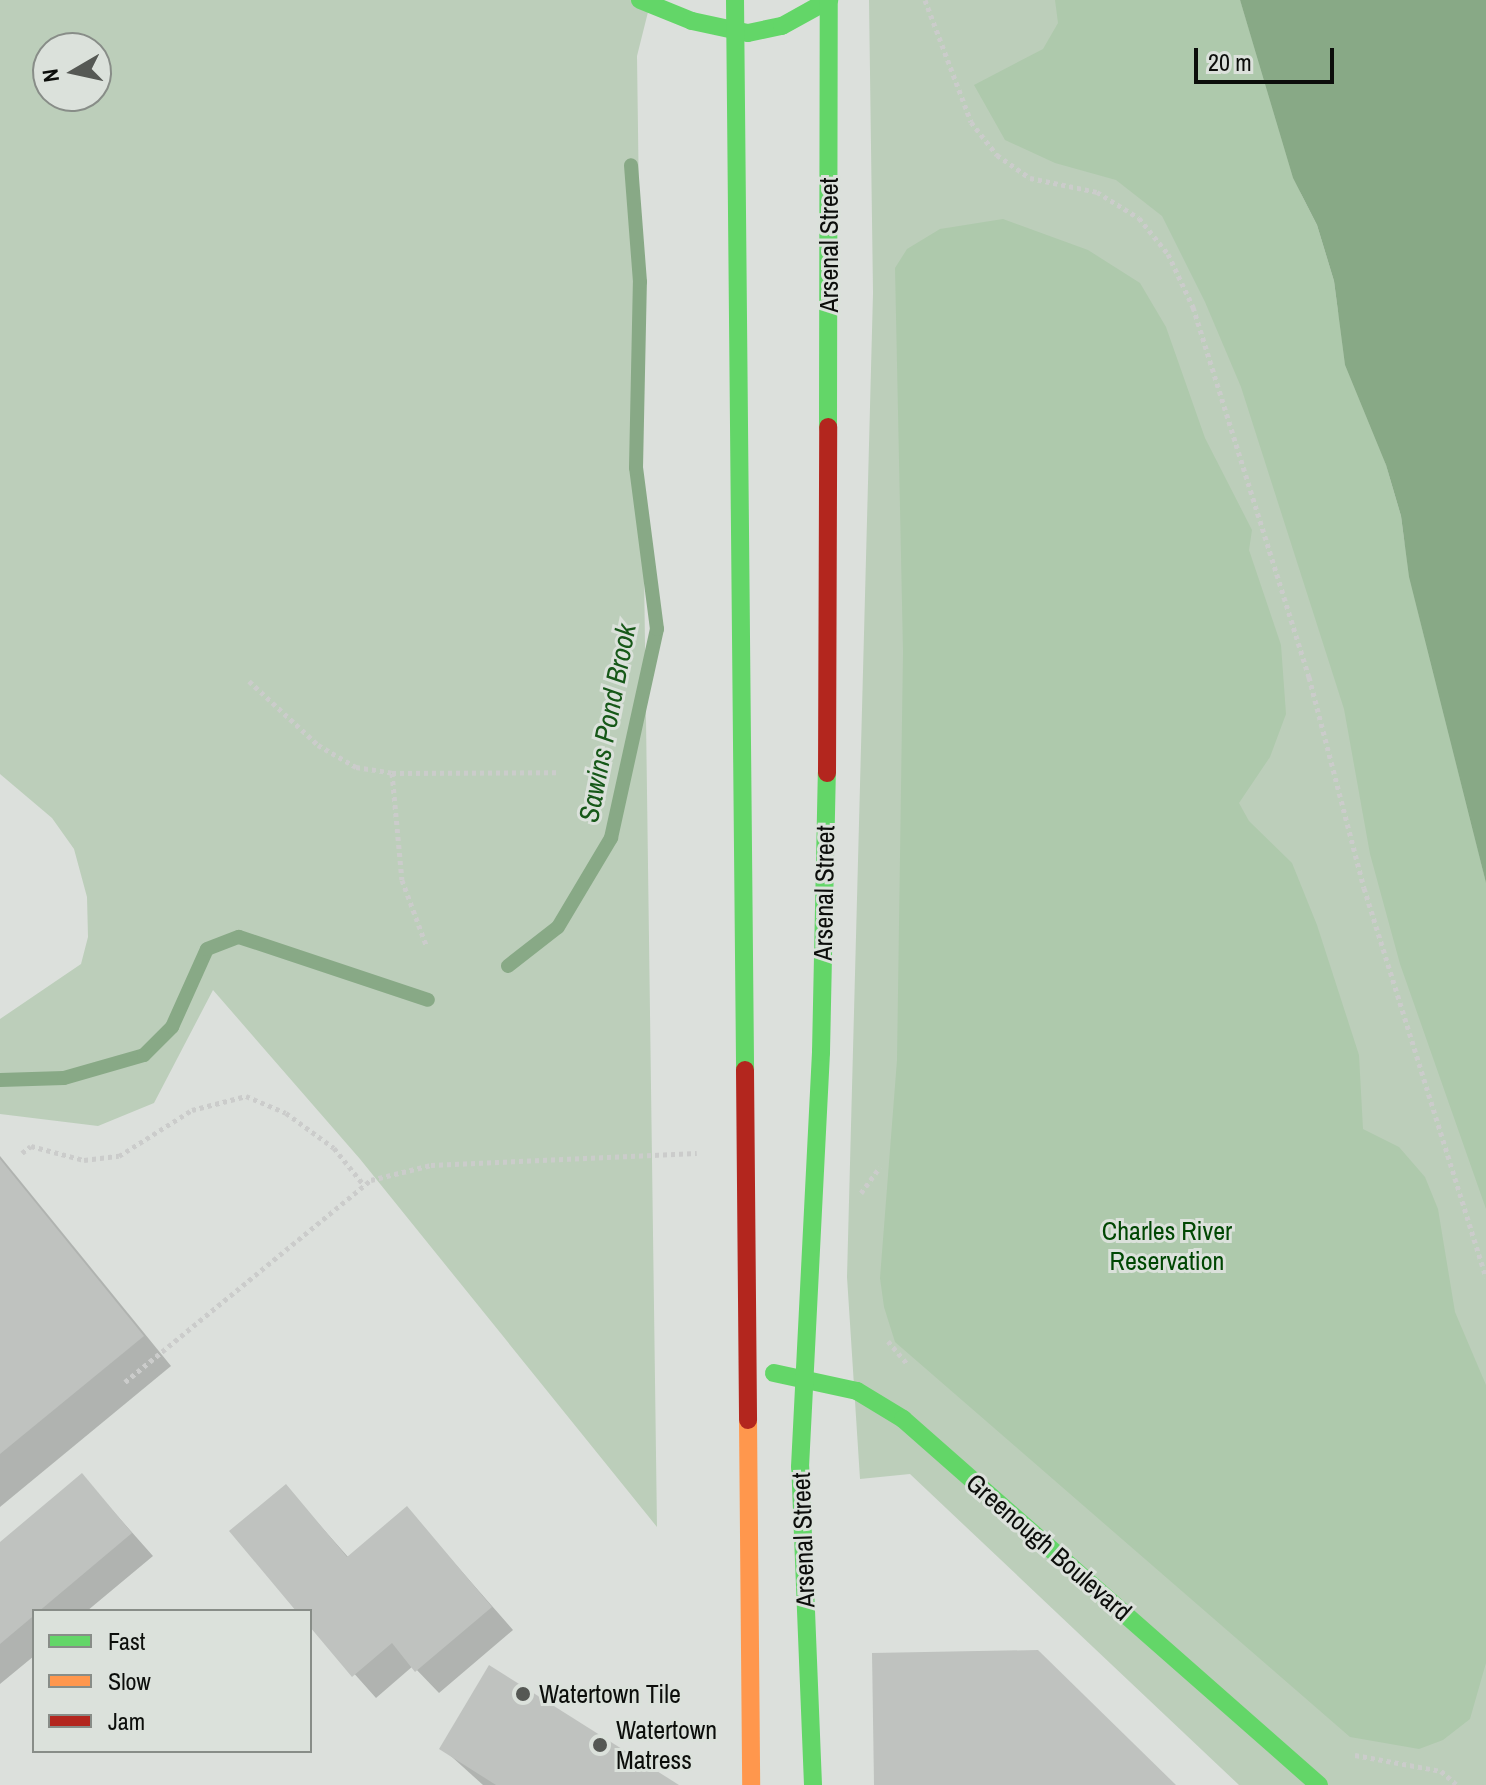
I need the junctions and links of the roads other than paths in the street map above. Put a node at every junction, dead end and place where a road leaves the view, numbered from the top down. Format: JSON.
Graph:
{"nodes":[{"id":1,"x":640,"y":0,"type":"edge"},
{"id":2,"x":735,"y":0,"type":"edge"},
{"id":3,"x":829,"y":0,"type":"edge"},
{"id":4,"x":735,"y":31,"type":"junction"},
{"id":5,"x":748,"y":1371,"type":"junction"},
{"id":6,"x":803,"y":1375,"type":"junction"},
{"id":7,"x":751,"y":1785,"type":"edge"},
{"id":8,"x":813,"y":1785,"type":"edge"},
{"id":9,"x":1319,"y":1785,"type":"edge"}],
"edges":[{"from":1,"to":4,"type":"main road"},
{"from":2,"to":4,"type":"main road","name":"Arsenal Street"},
{"from":3,"to":4,"type":"main road"},
{"from":3,"to":6,"type":"main road","name":"Arsenal Street"},
{"from":4,"to":5,"type":"main road","name":"Arsenal Street"},
{"from":5,"to":6,"type":"main road","name":"Greenough Boulevard"},
{"from":5,"to":7,"type":"main road","name":"Arsenal Street"},
{"from":6,"to":8,"type":"main road","name":"Arsenal Street"},
{"from":6,"to":9,"type":"main road","name":"Greenough Boulevard"}]}
